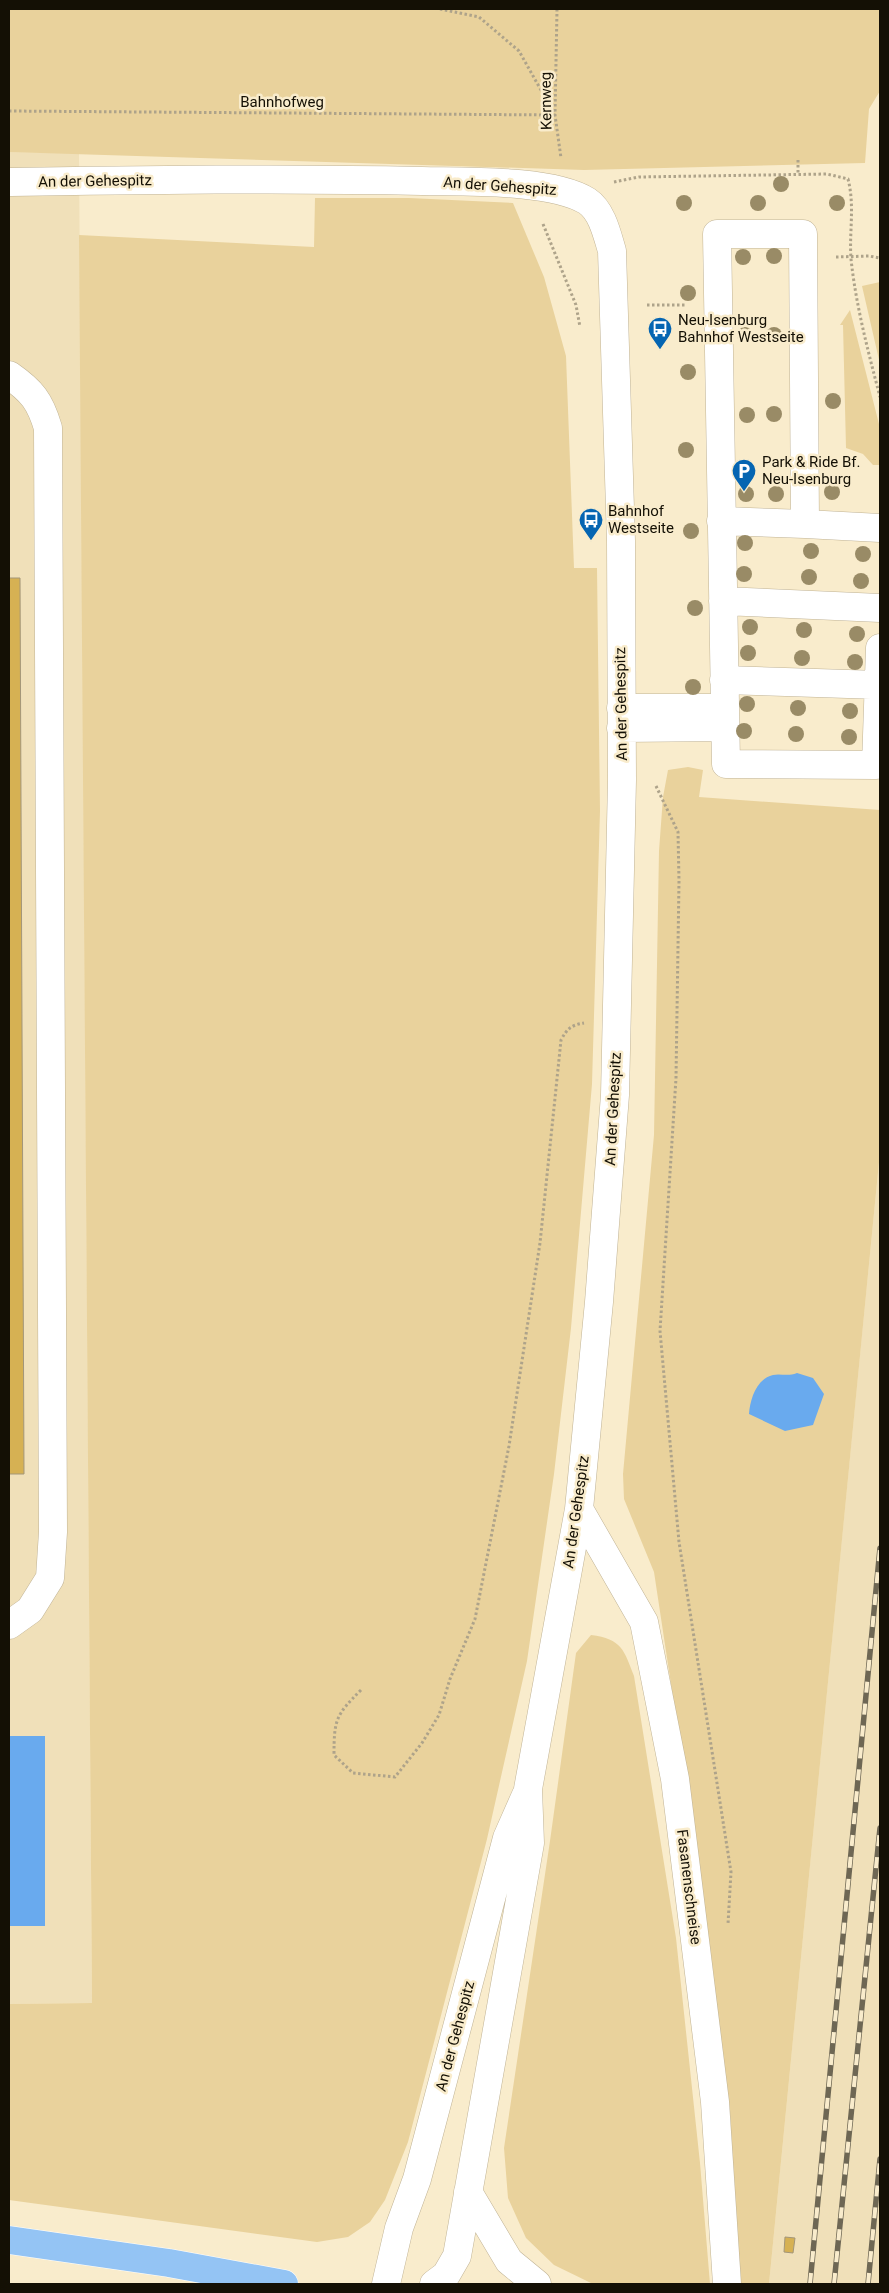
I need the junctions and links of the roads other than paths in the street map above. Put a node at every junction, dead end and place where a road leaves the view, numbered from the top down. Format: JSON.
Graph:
{"nodes":[{"id":1,"x":9,"y":182,"type":"edge"},
{"id":2,"x":9,"y":375,"type":"edge"},
{"id":3,"x":721,"y":521,"type":"junction"},
{"id":4,"x":805,"y":524,"type":"junction"},
{"id":5,"x":880,"y":528,"type":"edge"},
{"id":6,"x":723,"y":601,"type":"junction"},
{"id":7,"x":880,"y":608,"type":"edge"},
{"id":8,"x":880,"y":648,"type":"edge"},
{"id":9,"x":724,"y":680,"type":"junction"},
{"id":10,"x":879,"y":685,"type":"junction"},
{"id":11,"x":725,"y":717,"type":"junction"},
{"id":12,"x":621,"y":718,"type":"junction"},
{"id":13,"x":579,"y":1509,"type":"junction"},
{"id":14,"x":9,"y":1625,"type":"edge"},
{"id":15,"x":528,"y":1789,"type":"junction"},
{"id":16,"x":468,"y":2192,"type":"junction"},
{"id":17,"x":9,"y":2240,"type":"edge"},
{"id":18,"x":284,"y":2284,"type":"edge"},
{"id":19,"x":386,"y":2284,"type":"edge"},
{"id":20,"x":434,"y":2284,"type":"edge"},
{"id":21,"x":537,"y":2284,"type":"edge"},
{"id":22,"x":727,"y":2284,"type":"edge"}],
"edges":[{"from":1,"to":12,"type":"street","name":"An der Gehespitz"},
{"from":2,"to":14,"type":"street"},
{"from":3,"to":4,"type":"street"},
{"from":3,"to":4,"type":"street"},
{"from":3,"to":6,"type":"street"},
{"from":4,"to":5,"type":"street"},
{"from":6,"to":7,"type":"street"},
{"from":6,"to":9,"type":"street"},
{"from":8,"to":10,"type":"street"},
{"from":9,"to":10,"type":"street"},
{"from":9,"to":11,"type":"street"},
{"from":10,"to":11,"type":"street"},
{"from":11,"to":12,"type":"street"},
{"from":12,"to":13,"type":"street","name":"An der Gehespitz"},
{"from":13,"to":15,"type":"street","name":"An der Gehespitz"},
{"from":13,"to":22,"type":"street","name":"Fasanenschneise"},
{"from":15,"to":16,"type":"street","name":"An der Gehespitz"},
{"from":15,"to":19,"type":"street","name":"An der Gehespitz"},
{"from":16,"to":20,"type":"street","name":"An der Gehespitz"},
{"from":16,"to":21,"type":"street"},
{"from":17,"to":18,"type":"main road"}]}
